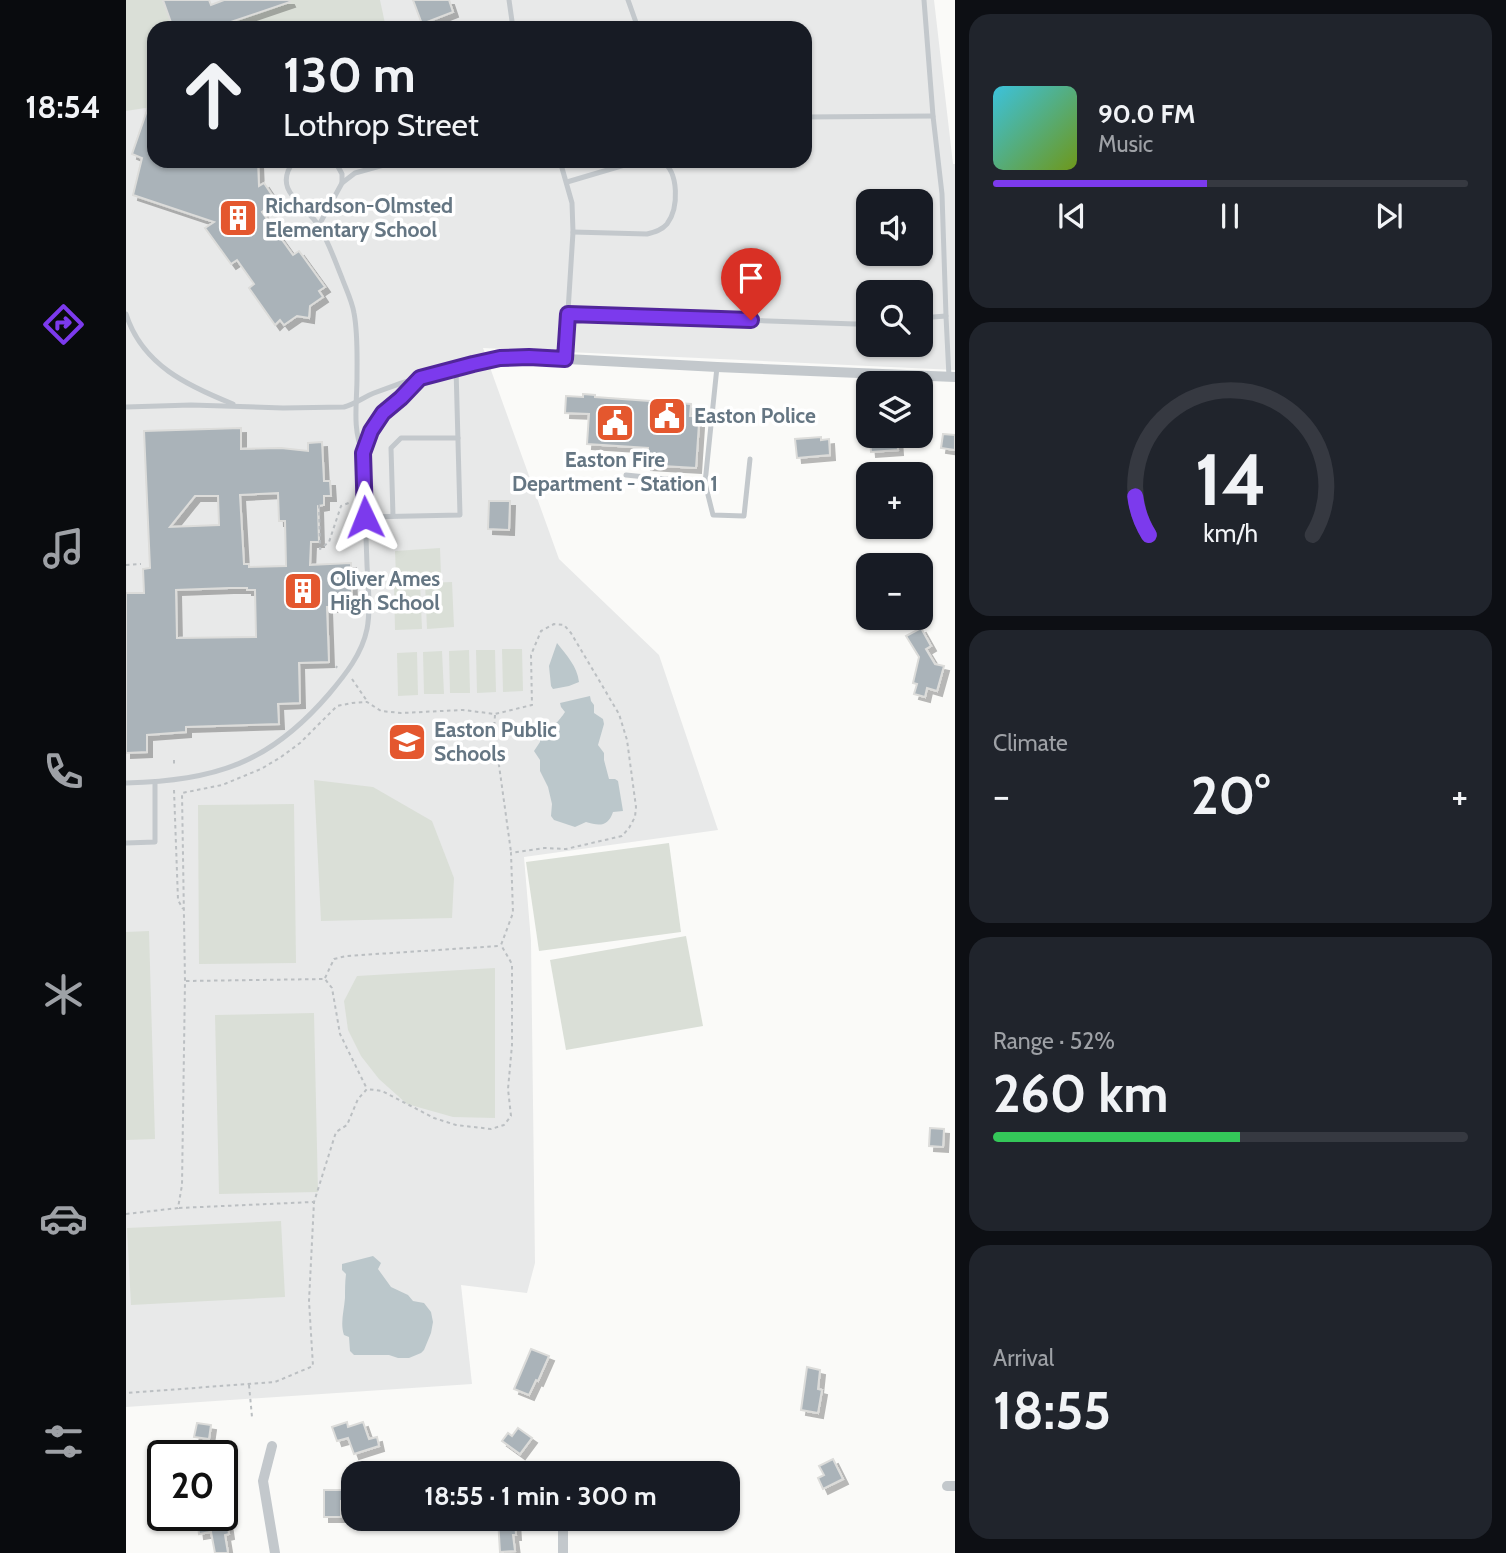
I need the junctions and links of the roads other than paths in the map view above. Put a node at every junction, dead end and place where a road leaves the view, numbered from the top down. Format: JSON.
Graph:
{"nodes":[{"id":1,"x":509,"y":0,"type":"edge"},
{"id":2,"x":628,"y":0,"type":"edge"},
{"id":3,"x":924,"y":0,"type":"edge"},
{"id":4,"x":512,"y":21,"type":"edge"},
{"id":5,"x":636,"y":21,"type":"edge"},
{"id":6,"x":933,"y":116,"type":"junction"},
{"id":7,"x":812,"y":117,"type":"edge"},
{"id":8,"x":290,"y":168,"type":"edge"},
{"id":9,"x":339,"y":168,"type":"edge"},
{"id":10,"x":373,"y":168,"type":"edge"},
{"id":11,"x":562,"y":168,"type":"edge"},
{"id":12,"x":614,"y":168,"type":"edge"},
{"id":13,"x":670,"y":168,"type":"edge"},
{"id":14,"x":567,"y":182,"type":"junction"},
{"id":15,"x":342,"y":183,"type":"junction"},
{"id":16,"x":319,"y":226,"type":"junction"},
{"id":17,"x":573,"y":232,"type":"junction"},
{"id":18,"x":126,"y":314,"type":"edge"},
{"id":19,"x":568,"y":314,"type":"junction"},
{"id":20,"x":946,"y":316,"type":"junction"},
{"id":21,"x":933,"y":317,"type":"edge"},
{"id":22,"x":856,"y":324,"type":"edge"},
{"id":23,"x":565,"y":359,"type":"junction"},
{"id":24,"x":487,"y":361,"type":"joint"},
{"id":25,"x":717,"y":367,"type":"junction"},
{"id":26,"x":456,"y":368,"type":"junction"},
{"id":27,"x":952,"y":377,"type":"edge"},
{"id":28,"x":420,"y":378,"type":"junction"},
{"id":29,"x":357,"y":402,"type":"junction"},
{"id":30,"x":126,"y":407,"type":"edge"},
{"id":31,"x":240,"y":407,"type":"junction"},
{"id":32,"x":458,"y":438,"type":"junction"},
{"id":33,"x":363,"y":453,"type":"junction"},
{"id":34,"x":750,"y":459,"type":"dead end"},
{"id":35,"x":626,"y":475,"type":"dead end"},
{"id":36,"x":705,"y":483,"type":"junction"},
{"id":37,"x":393,"y":516,"type":"junction"},
{"id":38,"x":365,"y":517,"type":"junction"},
{"id":39,"x":155,"y":782,"type":"junction"},
{"id":40,"x":126,"y":783,"type":"edge"},
{"id":41,"x":126,"y":843,"type":"edge"},
{"id":42,"x":272,"y":1446,"type":"dead end"},
{"id":43,"x":563,"y":1531,"type":"edge"},
{"id":44,"x":275,"y":1553,"type":"edge"},
{"id":45,"x":563,"y":1553,"type":"edge"}],
"edges":[{"from":1,"to":4,"type":"lane"},
{"from":2,"to":5,"type":"lane"},
{"from":3,"to":6,"type":"lane"},
{"from":6,"to":7,"type":"lane"},
{"from":6,"to":20,"type":"lane"},
{"from":8,"to":16,"type":"lane"},
{"from":9,"to":15,"type":"lane"},
{"from":10,"to":15,"type":"lane"},
{"from":11,"to":14,"type":"lane"},
{"from":12,"to":14,"type":"lane"},
{"from":13,"to":17,"type":"lane"},
{"from":14,"to":17,"type":"lane"},
{"from":15,"to":16,"type":"lane"},
{"from":16,"to":29,"type":"lane"},
{"from":17,"to":19,"type":"lane"},
{"from":18,"to":31,"type":"lane"},
{"from":19,"to":22,"type":"lane"},
{"from":19,"to":23,"type":"lane"},
{"from":20,"to":21,"type":"lane"},
{"from":20,"to":27,"type":"lane"},
{"from":23,"to":24,"type":"street"},
{"from":23,"to":25,"type":"street"},
{"from":24,"to":26,"type":"lane"},
{"from":25,"to":27,"type":"street"},
{"from":25,"to":36,"type":"lane"},
{"from":26,"to":28,"type":"lane"},
{"from":26,"to":32,"type":"lane"},
{"from":28,"to":29,"type":"lane"},
{"from":28,"to":33,"type":"lane"},
{"from":29,"to":31,"type":"lane"},
{"from":29,"to":33,"type":"lane"},
{"from":30,"to":31,"type":"lane"},
{"from":32,"to":37,"type":"lane"},
{"from":32,"to":37,"type":"lane"},
{"from":33,"to":38,"type":"lane"},
{"from":34,"to":36,"type":"lane"},
{"from":35,"to":36,"type":"lane"},
{"from":37,"to":38,"type":"lane"},
{"from":38,"to":39,"type":"lane"},
{"from":39,"to":40,"type":"lane"},
{"from":39,"to":41,"type":"lane"},
{"from":42,"to":44,"type":"street"},
{"from":43,"to":45,"type":"street"}]}
